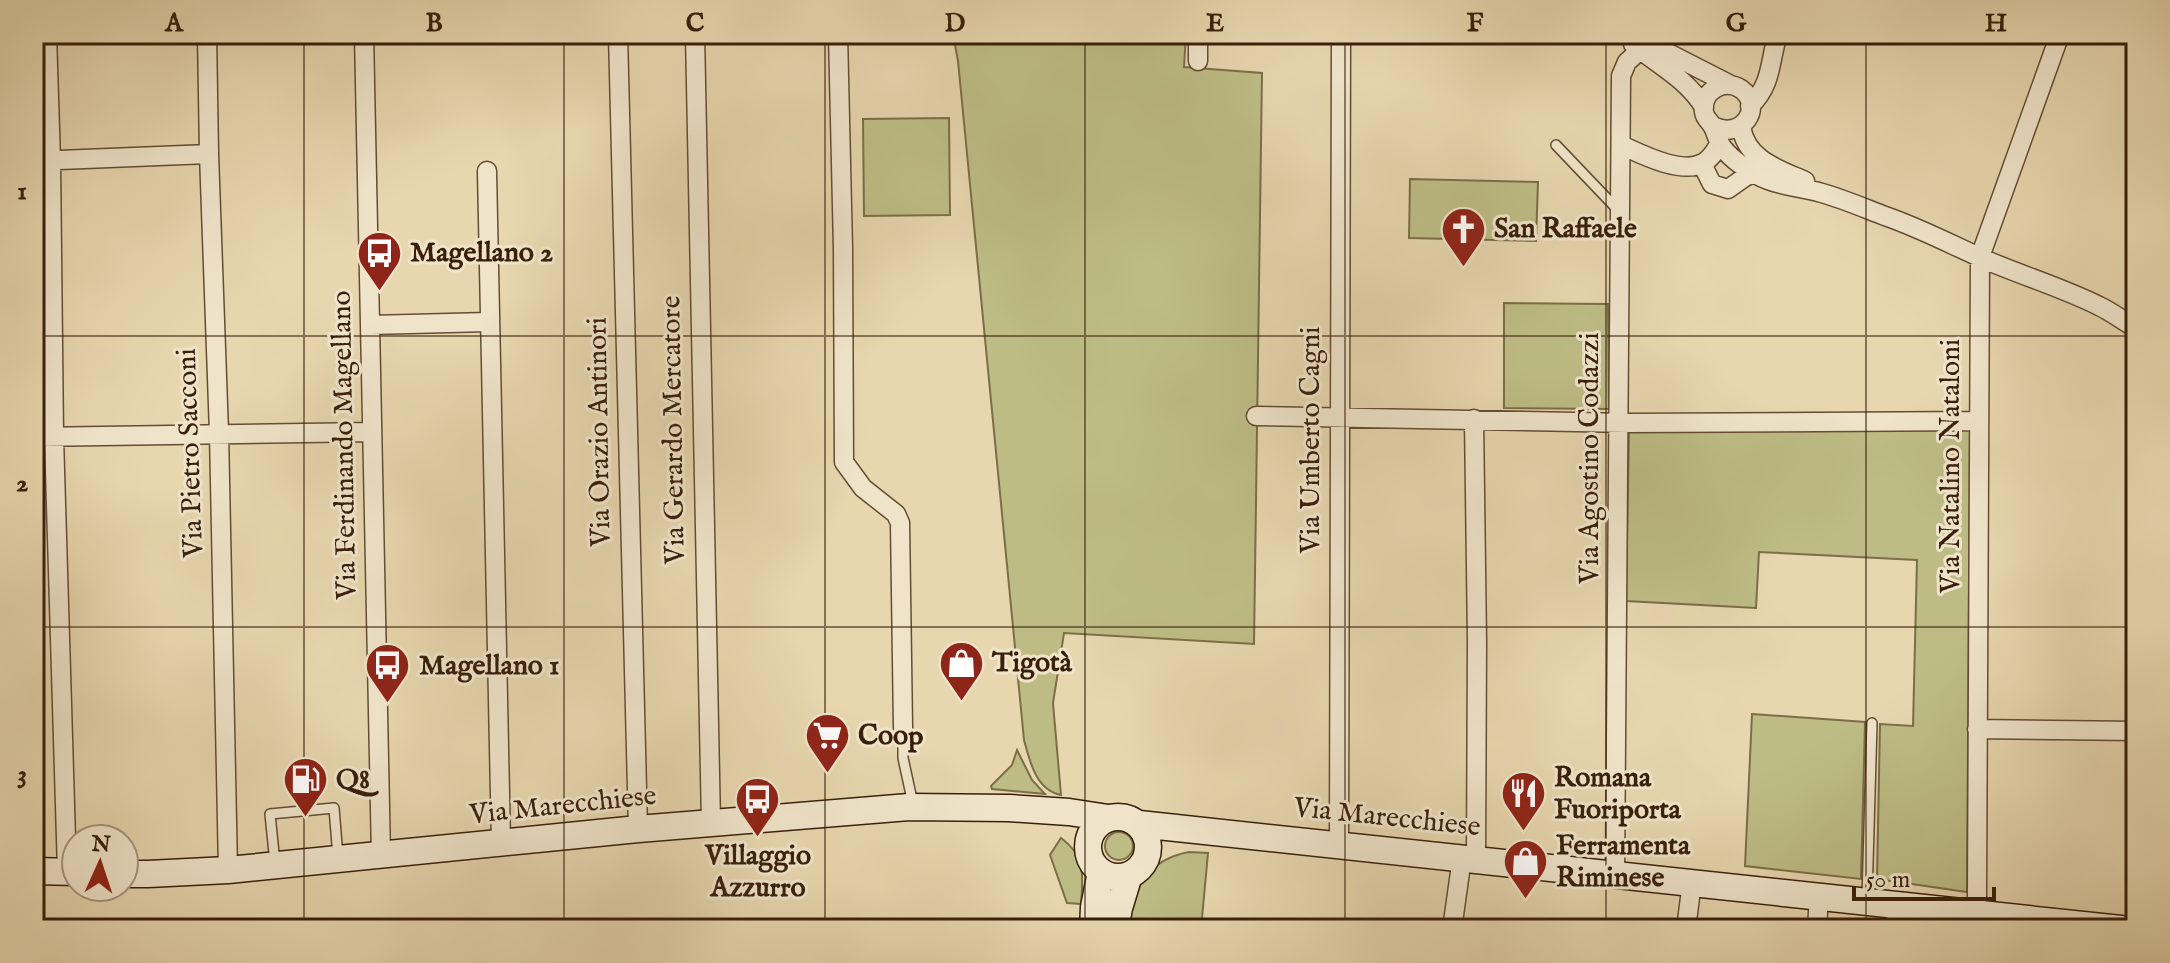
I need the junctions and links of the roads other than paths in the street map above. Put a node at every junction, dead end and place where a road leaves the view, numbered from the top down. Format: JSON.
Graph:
{"nodes":[{"id":1,"x":47,"y":34,"type":"edge"},
{"id":2,"x":207,"y":34,"type":"edge"},
{"id":3,"x":364,"y":34,"type":"edge"},
{"id":4,"x":618,"y":34,"type":"edge"},
{"id":5,"x":695,"y":34,"type":"edge"},
{"id":6,"x":838,"y":34,"type":"edge"},
{"id":7,"x":1198,"y":34,"type":"edge"},
{"id":8,"x":1341,"y":34,"type":"edge"},
{"id":9,"x":1621,"y":34,"type":"edge"},
{"id":10,"x":2060,"y":34,"type":"edge"},
{"id":11,"x":1777,"y":37,"type":"edge"},
{"id":12,"x":1635,"y":42,"type":"edge"},
{"id":13,"x":1198,"y":61,"type":"dead end"},
{"id":14,"x":1741,"y":93,"type":"junction"},
{"id":15,"x":1704,"y":107,"type":"junction"},
{"id":16,"x":1741,"y":126,"type":"junction"},
{"id":17,"x":1716,"y":135,"type":"junction"},
{"id":18,"x":1556,"y":145,"type":"dead end"},
{"id":19,"x":1621,"y":145,"type":"junction"},
{"id":20,"x":209,"y":154,"type":"junction"},
{"id":21,"x":42,"y":161,"type":"edge"},
{"id":22,"x":1702,"y":164,"type":"junction"},
{"id":23,"x":487,"y":171,"type":"dead end"},
{"id":24,"x":1753,"y":173,"type":"junction"},
{"id":25,"x":1820,"y":192,"type":"junction"},
{"id":26,"x":1621,"y":213,"type":"junction"},
{"id":27,"x":1980,"y":257,"type":"junction"},
{"id":28,"x":2101,"y":306,"type":"junction"},
{"id":29,"x":2136,"y":312,"type":"edge"},
{"id":30,"x":488,"y":322,"type":"junction"},
{"id":31,"x":370,"y":325,"type":"junction"},
{"id":32,"x":2136,"y":328,"type":"edge"},
{"id":33,"x":1256,"y":416,"type":"dead end"},
{"id":34,"x":1339,"y":417,"type":"junction"},
{"id":35,"x":1474,"y":419,"type":"junction"},
{"id":36,"x":1979,"y":421,"type":"junction"},
{"id":37,"x":1619,"y":422,"type":"junction"},
{"id":38,"x":372,"y":432,"type":"junction"},
{"id":39,"x":219,"y":433,"type":"junction"},
{"id":40,"x":34,"y":437,"type":"edge"},
{"id":41,"x":54,"y":437,"type":"junction"},
{"id":42,"x":1872,"y":723,"type":"dead end"},
{"id":43,"x":903,"y":728,"type":"joint"},
{"id":44,"x":1977,"y":729,"type":"junction"},
{"id":45,"x":2136,"y":731,"type":"edge"},
{"id":46,"x":913,"y":807,"type":"junction"},
{"id":47,"x":1009,"y":808,"type":"junction"},
{"id":48,"x":1108,"y":818,"type":"junction"},
{"id":49,"x":69,"y":823,"type":"edge"},
{"id":50,"x":711,"y":824,"type":"junction"},
{"id":51,"x":1139,"y":824,"type":"junction"},
{"id":52,"x":638,"y":829,"type":"junction"},
{"id":53,"x":1235,"y":835,"type":"junction"},
{"id":54,"x":1088,"y":842,"type":"junction"},
{"id":55,"x":501,"y":843,"type":"junction"},
{"id":56,"x":1339,"y":845,"type":"junction"},
{"id":57,"x":1148,"y":854,"type":"junction"},
{"id":58,"x":381,"y":856,"type":"junction"},
{"id":59,"x":1469,"y":858,"type":"junction"},
{"id":60,"x":339,"y":860,"type":"junction"},
{"id":61,"x":275,"y":866,"type":"junction"},
{"id":62,"x":228,"y":870,"type":"junction"},
{"id":63,"x":34,"y":871,"type":"edge"},
{"id":64,"x":60,"y":872,"type":"edge"},
{"id":65,"x":1101,"y":872,"type":"junction"},
{"id":66,"x":140,"y":874,"type":"edge"},
{"id":67,"x":1615,"y":874,"type":"junction"},
{"id":68,"x":1129,"y":875,"type":"junction"},
{"id":69,"x":1692,"y":882,"type":"junction"},
{"id":70,"x":1819,"y":895,"type":"junction"},
{"id":71,"x":1867,"y":901,"type":"junction"},
{"id":72,"x":1975,"y":912,"type":"junction"},
{"id":73,"x":1896,"y":917,"type":"edge"},
{"id":74,"x":2042,"y":924,"type":"edge"},
{"id":75,"x":1093,"y":929,"type":"edge"},
{"id":76,"x":1115,"y":929,"type":"edge"},
{"id":77,"x":1452,"y":929,"type":"edge"},
{"id":78,"x":1686,"y":929,"type":"edge"},
{"id":79,"x":1817,"y":929,"type":"edge"},
{"id":80,"x":2121,"y":929,"type":"edge"}],
"edges":[{"from":1,"to":21,"type":"street"},
{"from":2,"to":20,"type":"street","name":"Via Pietro Sacconi"},
{"from":3,"to":31,"type":"street","name":"Via Ferdinando Magellano"},
{"from":4,"to":52,"type":"street","name":"Via Orazio Antinori"},
{"from":5,"to":50,"type":"street","name":"Via Gerardo Mercatore"},
{"from":6,"to":43,"type":"street"},
{"from":7,"to":13,"type":"street"},
{"from":8,"to":34,"type":"street","name":"Via Umberto Cagni"},
{"from":9,"to":12,"type":"street"},
{"from":10,"to":27,"type":"street","name":"Via Natalino Nataloni"},
{"from":11,"to":14,"type":"street"},
{"from":12,"to":14,"type":"street"},
{"from":12,"to":15,"type":"street"},
{"from":12,"to":19,"type":"street","name":"Via Agostino Codazzi"},
{"from":14,"to":15,"type":"street"},
{"from":14,"to":16,"type":"street"},
{"from":15,"to":17,"type":"street"},
{"from":16,"to":17,"type":"street"},
{"from":16,"to":25,"type":"street"},
{"from":17,"to":22,"type":"street"},
{"from":17,"to":24,"type":"street"},
{"from":18,"to":26,"type":"lane"},
{"from":19,"to":22,"type":"street"},
{"from":19,"to":26,"type":"street","name":"Via Agostino Codazzi"},
{"from":20,"to":21,"type":"street"},
{"from":20,"to":39,"type":"street","name":"Via Pietro Sacconi"},
{"from":21,"to":41,"type":"street"},
{"from":22,"to":24,"type":"street"},
{"from":23,"to":30,"type":"street"},
{"from":24,"to":25,"type":"street"},
{"from":25,"to":27,"type":"street"},
{"from":26,"to":37,"type":"street","name":"Via Agostino Codazzi"},
{"from":27,"to":28,"type":"street"},
{"from":27,"to":36,"type":"street","name":"Via Natalino Nataloni"},
{"from":28,"to":29,"type":"street"},
{"from":28,"to":32,"type":"street"},
{"from":30,"to":31,"type":"street"},
{"from":30,"to":55,"type":"street"},
{"from":31,"to":38,"type":"street","name":"Via Ferdinando Magellano"},
{"from":33,"to":34,"type":"street"},
{"from":34,"to":35,"type":"street"},
{"from":34,"to":56,"type":"street","name":"Via Umberto Cagni"},
{"from":35,"to":37,"type":"street"},
{"from":35,"to":59,"type":"street"},
{"from":36,"to":37,"type":"street"},
{"from":36,"to":44,"type":"street","name":"Via Natalino Nataloni"},
{"from":37,"to":67,"type":"street","name":"Via Agostino Codazzi"},
{"from":38,"to":39,"type":"street"},
{"from":38,"to":58,"type":"street","name":"Via Ferdinando Magellano"},
{"from":39,"to":41,"type":"street"},
{"from":39,"to":62,"type":"street","name":"Via Pietro Sacconi"},
{"from":40,"to":41,"type":"street"},
{"from":41,"to":49,"type":"street"},
{"from":42,"to":71,"type":"lane"},
{"from":43,"to":46,"type":"lane"},
{"from":44,"to":45,"type":"street"},
{"from":44,"to":72,"type":"street","name":"Via Natalino Nataloni"},
{"from":46,"to":47,"type":"main road","name":"Via Marecchiese"},
{"from":46,"to":50,"type":"main road","name":"Via Marecchiese"},
{"from":47,"to":48,"type":"main road","name":"Via Marecchiese"},
{"from":47,"to":54,"type":"main road","name":"Via Marecchiese"},
{"from":48,"to":51,"type":"main road"},
{"from":48,"to":54,"type":"main road"},
{"from":50,"to":52,"type":"main road","name":"Via Marecchiese"},
{"from":51,"to":53,"type":"main road","name":"Via Marecchiese"},
{"from":51,"to":57,"type":"main road"},
{"from":52,"to":55,"type":"main road","name":"Via Marecchiese"},
{"from":53,"to":56,"type":"main road","name":"Via Marecchiese"},
{"from":53,"to":57,"type":"main road","name":"Via Marecchiese"},
{"from":54,"to":65,"type":"main road"},
{"from":55,"to":58,"type":"main road","name":"Via Marecchiese"},
{"from":56,"to":59,"type":"main road","name":"Via Marecchiese"},
{"from":57,"to":68,"type":"main road"},
{"from":58,"to":60,"type":"main road","name":"Via Marecchiese"},
{"from":59,"to":67,"type":"main road","name":"Via Marecchiese"},
{"from":59,"to":77,"type":"street"},
{"from":60,"to":61,"type":"main road","name":"Via Marecchiese"},
{"from":60,"to":61,"type":"lane"},
{"from":61,"to":62,"type":"main road","name":"Via Marecchiese"},
{"from":62,"to":66,"type":"main road","name":"Via Marecchiese"},
{"from":63,"to":64,"type":"main road"},
{"from":65,"to":68,"type":"main road"},
{"from":65,"to":75,"type":"main road"},
{"from":67,"to":69,"type":"main road","name":"Via Marecchiese"},
{"from":68,"to":76,"type":"main road"},
{"from":69,"to":70,"type":"main road","name":"Via Marecchiese"},
{"from":69,"to":78,"type":"street"},
{"from":70,"to":71,"type":"main road","name":"Via Marecchiese"},
{"from":70,"to":79,"type":"street"},
{"from":71,"to":73,"type":"main road","name":"Via Marecchiese"},
{"from":72,"to":73,"type":"main road","name":"Via Marecchiese"},
{"from":72,"to":74,"type":"main road","name":"Via Marecchiese"},
{"from":74,"to":80,"type":"main road","name":"Via Marecchiese"}]}
